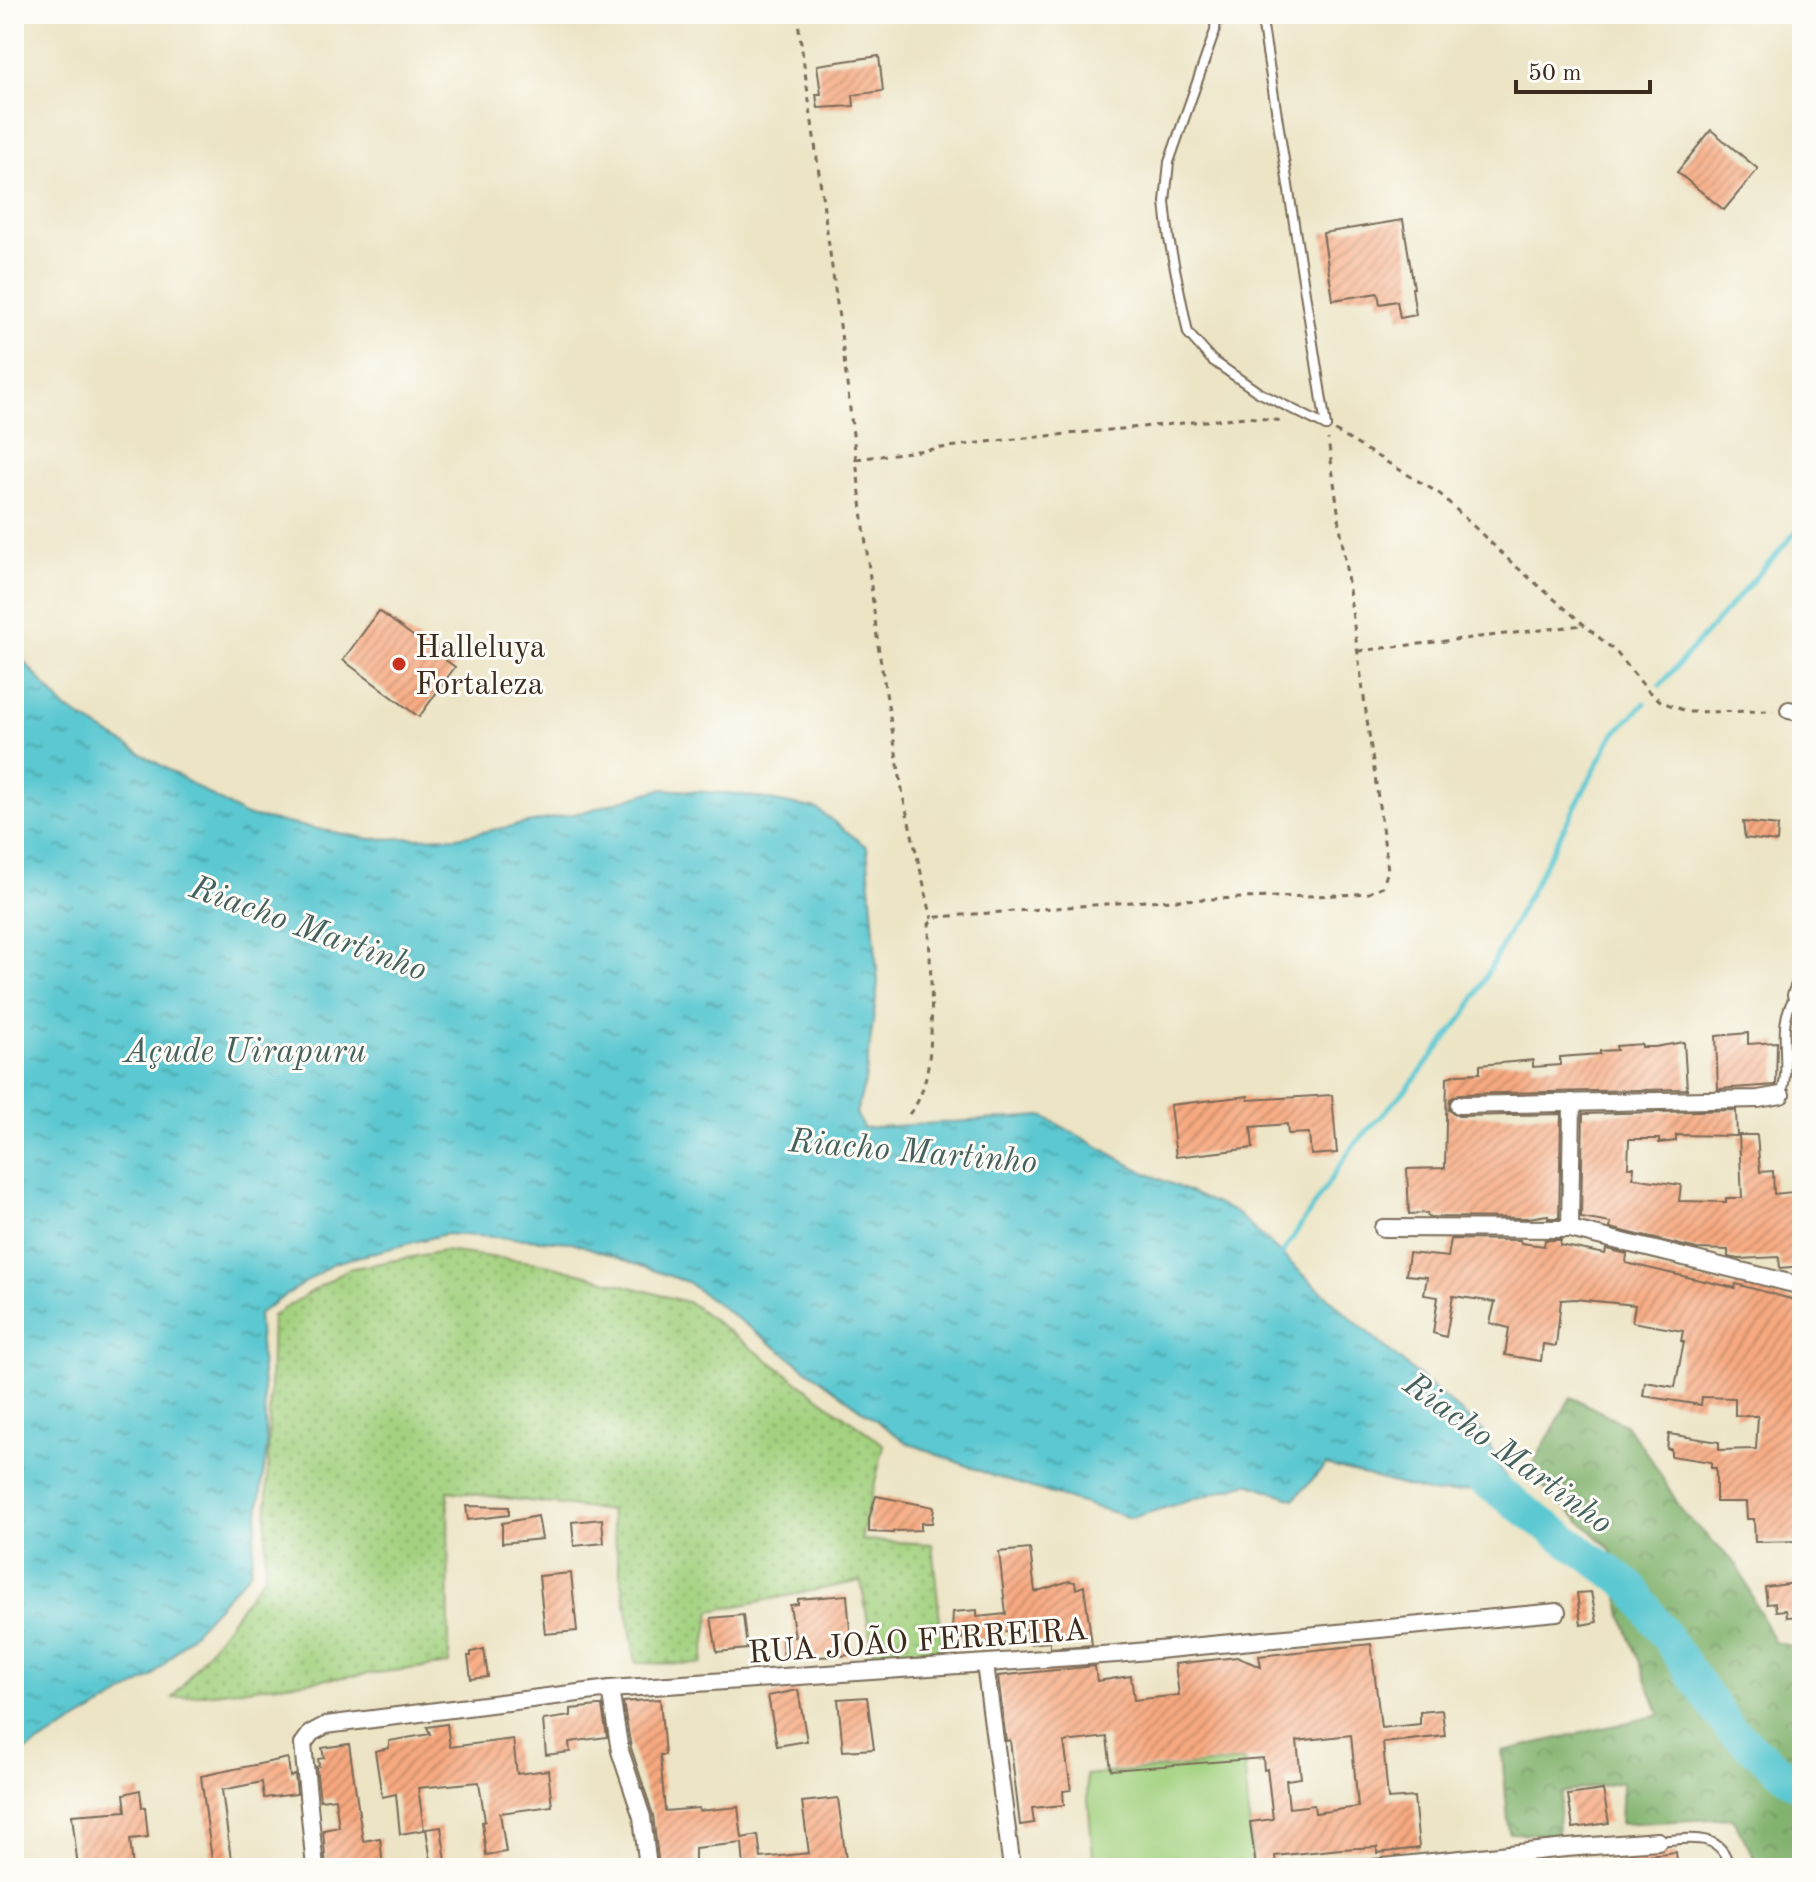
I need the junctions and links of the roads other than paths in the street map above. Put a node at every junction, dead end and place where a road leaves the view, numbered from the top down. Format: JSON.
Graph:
{"nodes":[{"id":1,"x":1216,"y":14,"type":"edge"},
{"id":2,"x":1261,"y":14,"type":"edge"},
{"id":3,"x":1800,"y":990,"type":"edge"},
{"id":4,"x":1781,"y":1095,"type":"joint"},
{"id":5,"x":1572,"y":1102,"type":"junction"},
{"id":6,"x":1459,"y":1105,"type":"dead end"},
{"id":7,"x":1383,"y":1228,"type":"dead end"},
{"id":8,"x":1570,"y":1229,"type":"junction"},
{"id":9,"x":1802,"y":1286,"type":"edge"},
{"id":10,"x":1557,"y":1612,"type":"dead end"},
{"id":11,"x":985,"y":1664,"type":"junction"},
{"id":12,"x":610,"y":1689,"type":"junction"},
{"id":13,"x":1658,"y":1841,"type":"joint"},
{"id":14,"x":315,"y":1868,"type":"edge"},
{"id":15,"x":648,"y":1868,"type":"edge"},
{"id":16,"x":1012,"y":1868,"type":"edge"},
{"id":17,"x":1374,"y":1868,"type":"edge"},
{"id":18,"x":1382,"y":1868,"type":"edge"},
{"id":19,"x":1729,"y":1868,"type":"edge"}],
"edges":[{"from":1,"to":2,"type":"lane"},
{"from":3,"to":4,"type":"lane"},
{"from":4,"to":5,"type":"street"},
{"from":5,"to":6,"type":"street"},
{"from":5,"to":8,"type":"street"},
{"from":7,"to":8,"type":"street"},
{"from":8,"to":9,"type":"street"},
{"from":10,"to":11,"type":"street","name":"RUA JOÃO FERREIRA"},
{"from":11,"to":12,"type":"street","name":"RUA JOÃO FERREIRA"},
{"from":11,"to":16,"type":"street"},
{"from":12,"to":14,"type":"street","name":"RUA JOÃO FERREIRA"},
{"from":12,"to":15,"type":"street"},
{"from":13,"to":18,"type":"street"},
{"from":13,"to":19,"type":"lane"},
{"from":17,"to":18,"type":"street"}]}
